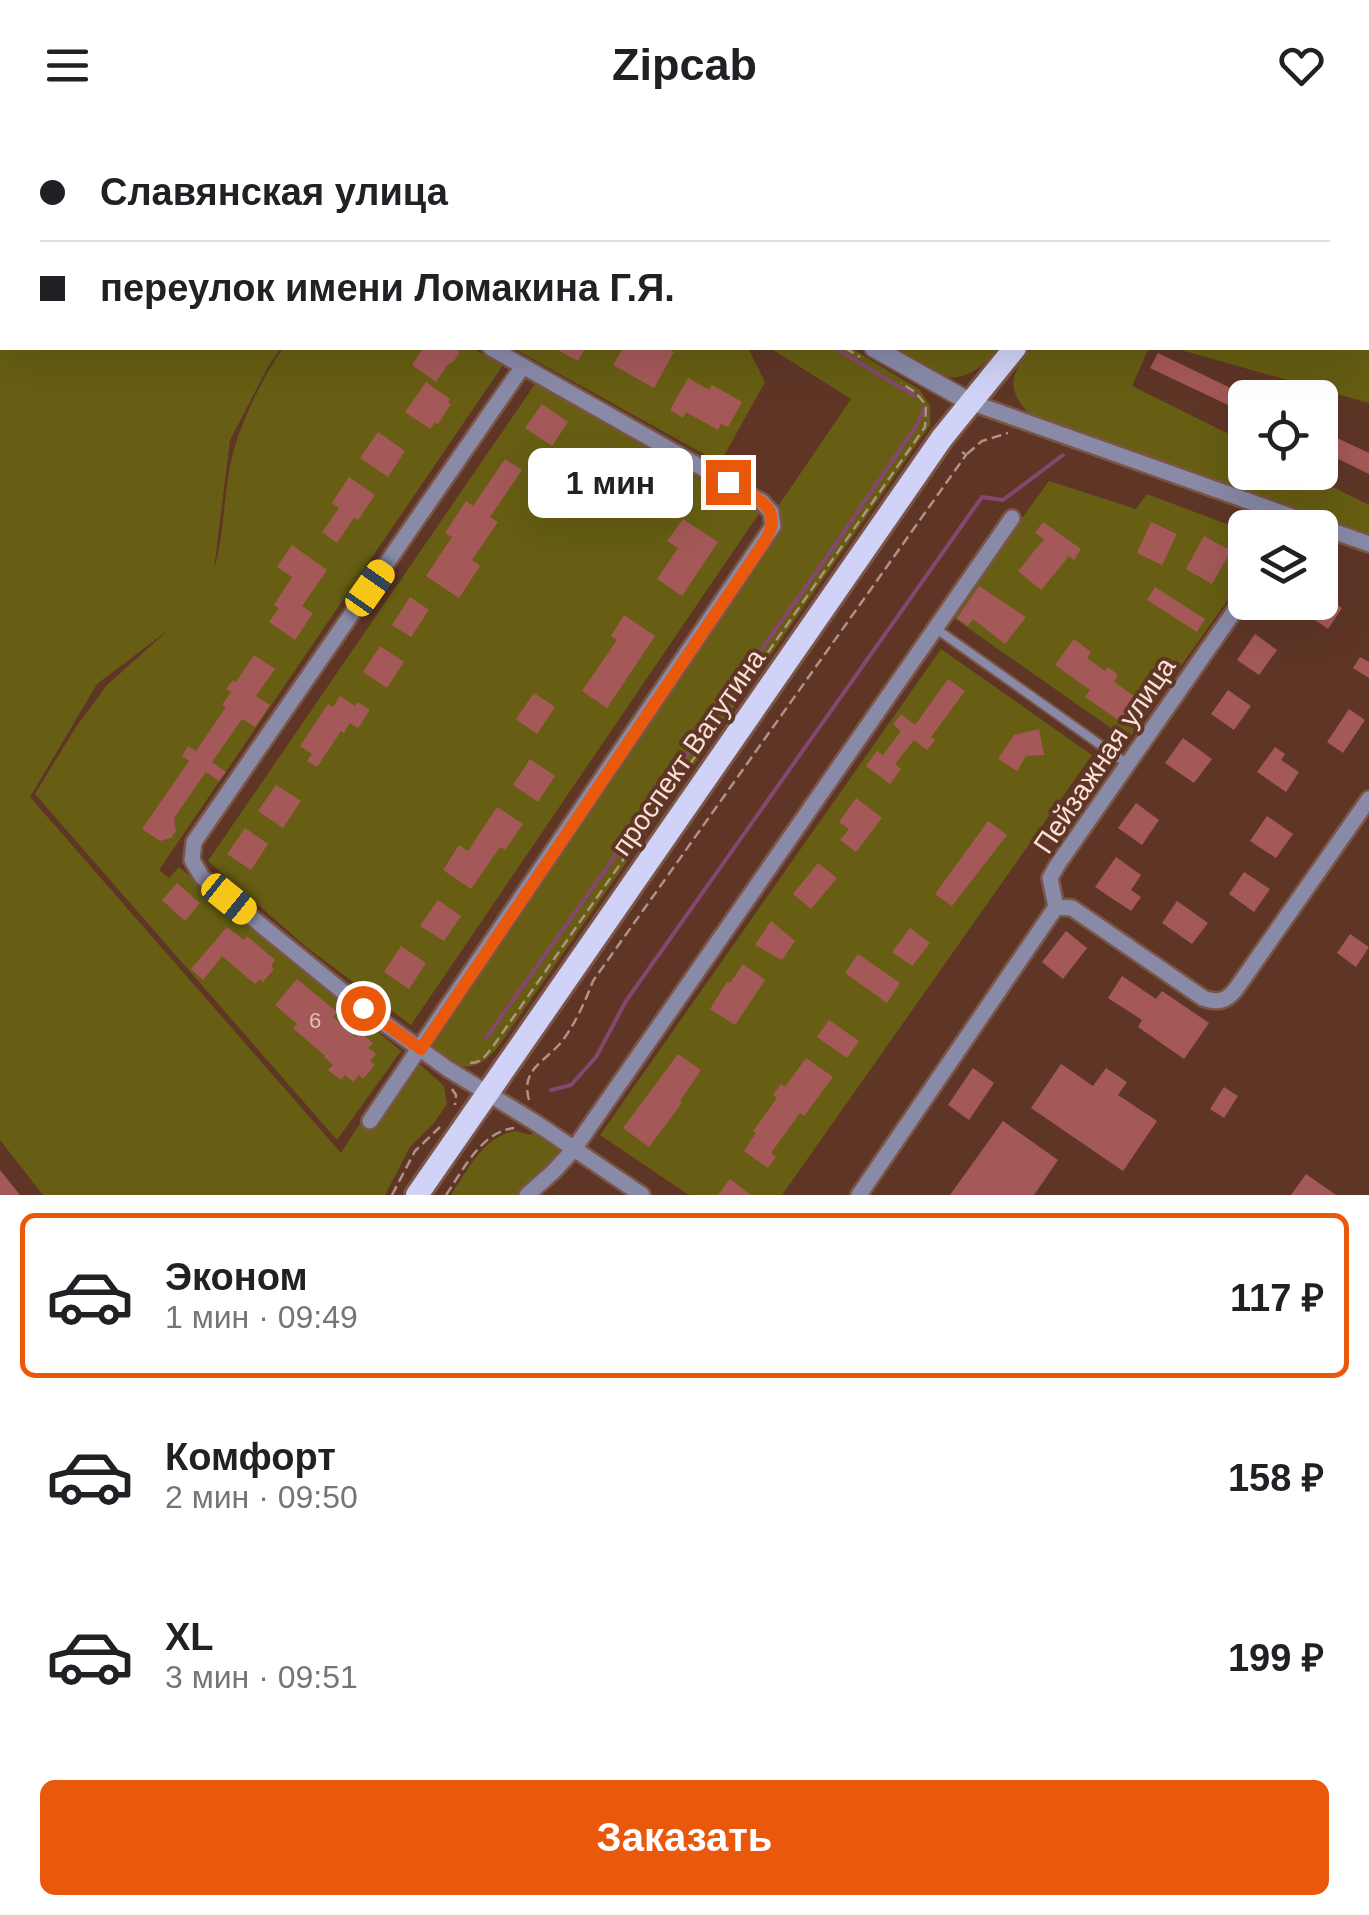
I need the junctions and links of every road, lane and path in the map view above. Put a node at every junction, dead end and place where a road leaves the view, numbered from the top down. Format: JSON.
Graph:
{"nodes":[{"id":1,"x":512,"y":130,"type":"edge"},
{"id":2,"x":579,"y":130,"type":"edge"},
{"id":3,"x":495,"y":350,"type":"edge"},
{"id":4,"x":1012,"y":350,"type":"edge"},
{"id":5,"x":871,"y":355,"type":"edge"},
{"id":6,"x":523,"y":366,"type":"junction"},
{"id":7,"x":892,"y":378,"type":"dead end"},
{"id":8,"x":970,"y":402,"type":"junction"},
{"id":9,"x":960,"y":451,"type":"dead end"},
{"id":10,"x":1012,"y":518,"type":"dead end"},
{"id":11,"x":1369,"y":544,"type":"edge"},
{"id":12,"x":1228,"y":620,"type":"edge"},
{"id":13,"x":935,"y":628,"type":"junction"},
{"id":14,"x":1126,"y":763,"type":"junction"},
{"id":15,"x":1369,"y":799,"type":"edge"},
{"id":16,"x":1056,"y":907,"type":"junction"},
{"id":17,"x":421,"y":1049,"type":"junction"},
{"id":18,"x":467,"y":1063,"type":"dead end"},
{"id":19,"x":451,"y":1086,"type":"dead end"},
{"id":20,"x":489,"y":1094,"type":"junction"},
{"id":21,"x":530,"y":1101,"type":"dead end"},
{"id":22,"x":452,"y":1113,"type":"dead end"},
{"id":23,"x":370,"y":1121,"type":"dead end"},
{"id":24,"x":444,"y":1123,"type":"dead end"},
{"id":25,"x":515,"y":1128,"type":"dead end"},
{"id":26,"x":574,"y":1148,"type":"junction"},
{"id":27,"x":392,"y":1195,"type":"edge"},
{"id":28,"x":417,"y":1195,"type":"edge"},
{"id":29,"x":446,"y":1195,"type":"edge"},
{"id":30,"x":527,"y":1195,"type":"edge"},
{"id":31,"x":642,"y":1195,"type":"edge"},
{"id":32,"x":859,"y":1195,"type":"edge"}],
"edges":[{"from":1,"to":2,"type":"path"},
{"from":3,"to":6,"type":"street"},
{"from":4,"to":8,"type":"main road","name":"проспект Ватутина"},
{"from":5,"to":8,"type":"street"},
{"from":6,"to":17,"type":"street"},
{"from":6,"to":17,"type":"street"},
{"from":7,"to":18,"type":"path"},
{"from":8,"to":11,"type":"street"},
{"from":8,"to":20,"type":"main road","name":"проспект Ватутина"},
{"from":9,"to":21,"type":"path"},
{"from":10,"to":13,"type":"street"},
{"from":12,"to":14,"type":"street","name":"Пейзажная улица"},
{"from":13,"to":14,"type":"lane"},
{"from":13,"to":26,"type":"street"},
{"from":14,"to":16,"type":"street","name":"Пейзажная улица"},
{"from":15,"to":16,"type":"street"},
{"from":16,"to":32,"type":"street","name":"Пейзажная улица"},
{"from":17,"to":20,"type":"street"},
{"from":17,"to":23,"type":"street"},
{"from":19,"to":22,"type":"path"},
{"from":20,"to":26,"type":"street"},
{"from":20,"to":28,"type":"main road","name":"проспект Ватутина"},
{"from":24,"to":27,"type":"path"},
{"from":25,"to":29,"type":"path"},
{"from":26,"to":30,"type":"street"},
{"from":26,"to":31,"type":"street"}]}
